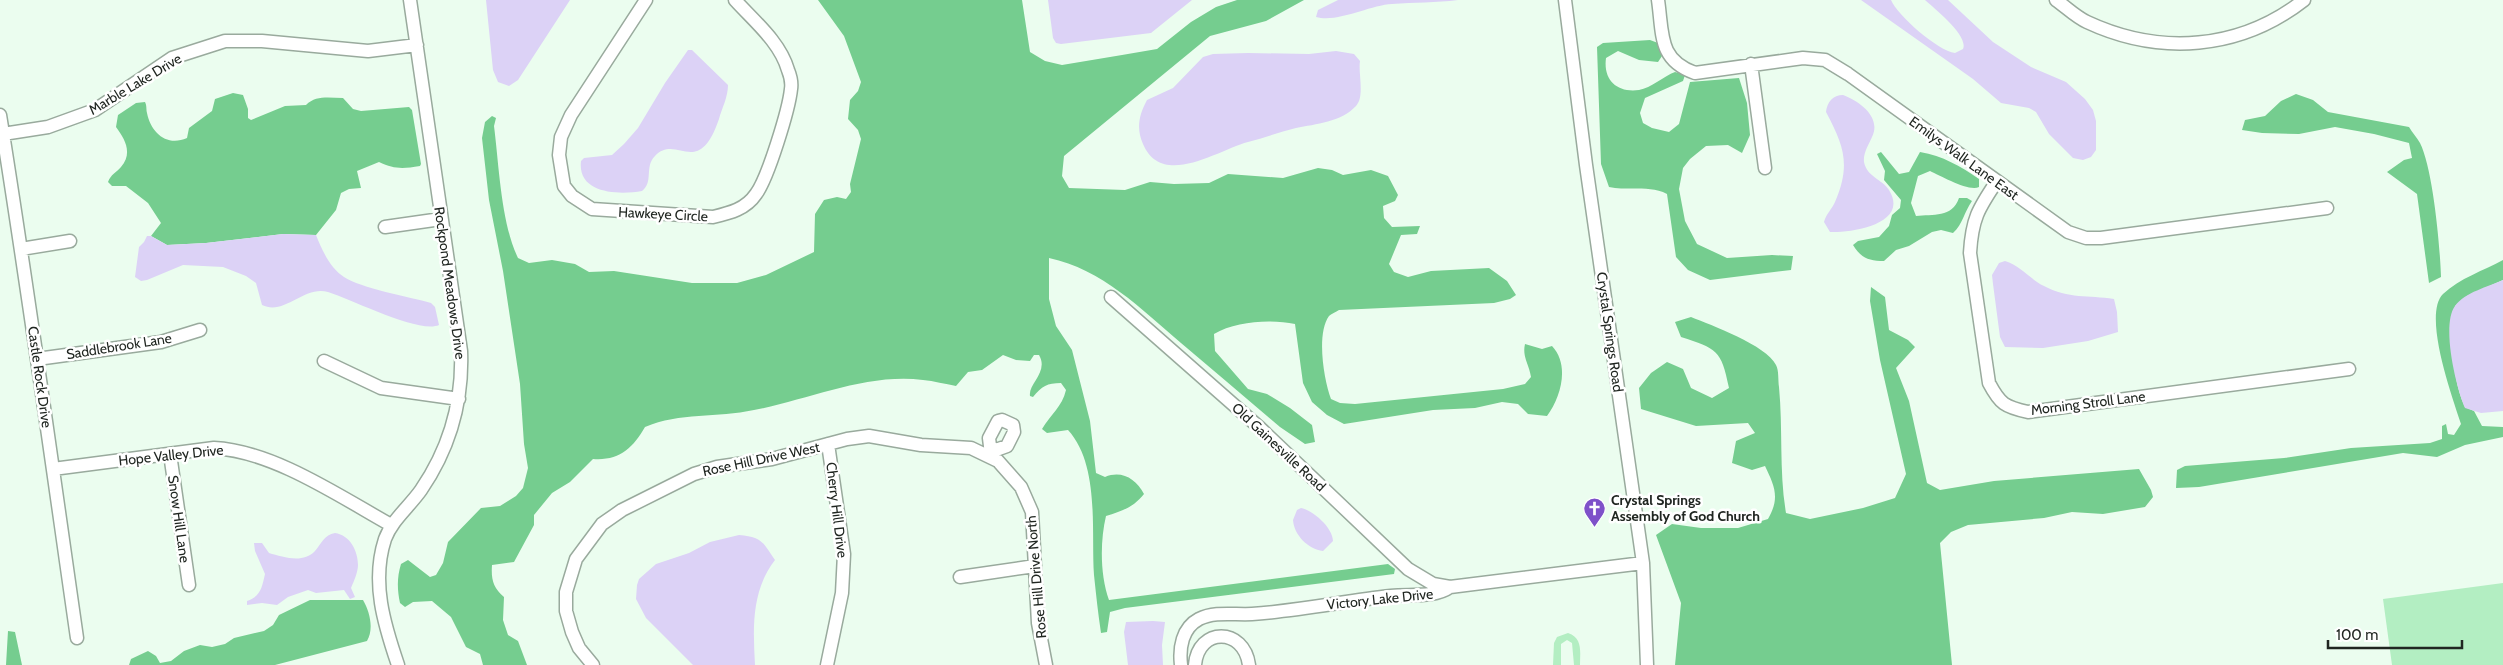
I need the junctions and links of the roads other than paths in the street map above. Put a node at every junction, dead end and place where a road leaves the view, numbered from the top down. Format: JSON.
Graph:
{"nodes":[{"id":1,"x":410,"y":0,"type":"edge"},
{"id":2,"x":646,"y":0,"type":"edge"},
{"id":3,"x":735,"y":0,"type":"edge"},
{"id":4,"x":1565,"y":0,"type":"edge"},
{"id":5,"x":1658,"y":0,"type":"edge"},
{"id":6,"x":2056,"y":0,"type":"edge"},
{"id":7,"x":2304,"y":0,"type":"edge"},
{"id":8,"x":417,"y":45,"type":"junction"},
{"id":9,"x":1751,"y":64,"type":"junction"},
{"id":10,"x":0,"y":115,"type":"edge"},
{"id":11,"x":3,"y":134,"type":"junction"},
{"id":12,"x":1765,"y":168,"type":"dead end"},
{"id":13,"x":1997,"y":181,"type":"junction"},
{"id":14,"x":2327,"y":208,"type":"dead end"},
{"id":15,"x":441,"y":219,"type":"junction"},
{"id":16,"x":385,"y":227,"type":"dead end"},
{"id":17,"x":70,"y":241,"type":"dead end"},
{"id":18,"x":22,"y":249,"type":"junction"},
{"id":19,"x":1111,"y":297,"type":"dead end"},
{"id":20,"x":200,"y":330,"type":"dead end"},
{"id":21,"x":37,"y":359,"type":"junction"},
{"id":22,"x":324,"y":361,"type":"dead end"},
{"id":23,"x":2349,"y":369,"type":"dead end"},
{"id":24,"x":459,"y":398,"type":"junction"},
{"id":25,"x":890,"y":440,"type":"joint"},
{"id":26,"x":828,"y":444,"type":"junction"},
{"id":27,"x":170,"y":454,"type":"junction"},
{"id":28,"x":53,"y":469,"type":"junction"},
{"id":29,"x":391,"y":525,"type":"junction"},
{"id":30,"x":1643,"y":564,"type":"junction"},
{"id":31,"x":1035,"y":566,"type":"junction"},
{"id":32,"x":960,"y":577,"type":"dead end"},
{"id":33,"x":189,"y":585,"type":"dead end"},
{"id":34,"x":1450,"y":587,"type":"junction"},
{"id":35,"x":77,"y":638,"type":"dead end"},
{"id":36,"x":398,"y":665,"type":"edge"},
{"id":37,"x":593,"y":665,"type":"edge"},
{"id":38,"x":827,"y":665,"type":"edge"},
{"id":39,"x":1046,"y":665,"type":"edge"},
{"id":40,"x":1181,"y":665,"type":"edge"},
{"id":41,"x":1195,"y":665,"type":"edge"},
{"id":42,"x":1249,"y":665,"type":"edge"},
{"id":43,"x":1647,"y":665,"type":"edge"}],
"edges":[{"from":1,"to":8,"type":"street","name":"Rockpond Meadows Drive"},
{"from":2,"to":3,"type":"street","name":"Hawkeye Circle"},
{"from":4,"to":30,"type":"street","name":"Crystal Springs Road"},
{"from":5,"to":9,"type":"street","name":"Emilys Walk Lane East"},
{"from":6,"to":7,"type":"street"},
{"from":8,"to":11,"type":"street","name":"Marble Lake Drive"},
{"from":8,"to":15,"type":"street","name":"Rockpond Meadows Drive"},
{"from":9,"to":12,"type":"street"},
{"from":9,"to":13,"type":"street","name":"Emilys Walk Lane East"},
{"from":10,"to":11,"type":"street","name":"Castle Rock Drive"},
{"from":11,"to":18,"type":"street","name":"Castle Rock Drive"},
{"from":13,"to":14,"type":"street","name":"Emilys Walk Lane East"},
{"from":13,"to":23,"type":"street","name":"Morning Stroll Lane"},
{"from":15,"to":16,"type":"street"},
{"from":15,"to":24,"type":"street","name":"Rockpond Meadows Drive"},
{"from":17,"to":18,"type":"street"},
{"from":18,"to":21,"type":"street","name":"Castle Rock Drive"},
{"from":19,"to":34,"type":"street","name":"Old Gainesville Road"},
{"from":20,"to":21,"type":"street","name":"Saddlebrook Lane"},
{"from":21,"to":28,"type":"street","name":"Castle Rock Drive"},
{"from":22,"to":24,"type":"street"},
{"from":24,"to":29,"type":"street","name":"Rockpond Meadows Drive"},
{"from":25,"to":26,"type":"street","name":"Rose Hill Drive West"},
{"from":25,"to":31,"type":"street","name":"Rose Hill Drive North"},
{"from":26,"to":37,"type":"street","name":"Rose Hill Drive West"},
{"from":26,"to":38,"type":"street","name":"Cherry Hill Drive"},
{"from":27,"to":28,"type":"street","name":"Hope Valley Drive"},
{"from":27,"to":29,"type":"street","name":"Hope Valley Drive"},
{"from":27,"to":33,"type":"street","name":"Snow Hill Lane"},
{"from":28,"to":35,"type":"street","name":"Castle Rock Drive"},
{"from":29,"to":36,"type":"street","name":"Rockpond Meadows Drive"},
{"from":30,"to":34,"type":"street","name":"Victory Lake Drive"},
{"from":30,"to":43,"type":"street","name":"Crystal Springs Road"},
{"from":31,"to":32,"type":"street"},
{"from":31,"to":39,"type":"street","name":"Rose Hill Drive North"},
{"from":34,"to":40,"type":"street","name":"Victory Lake Drive"},
{"from":41,"to":42,"type":"street"}]}
